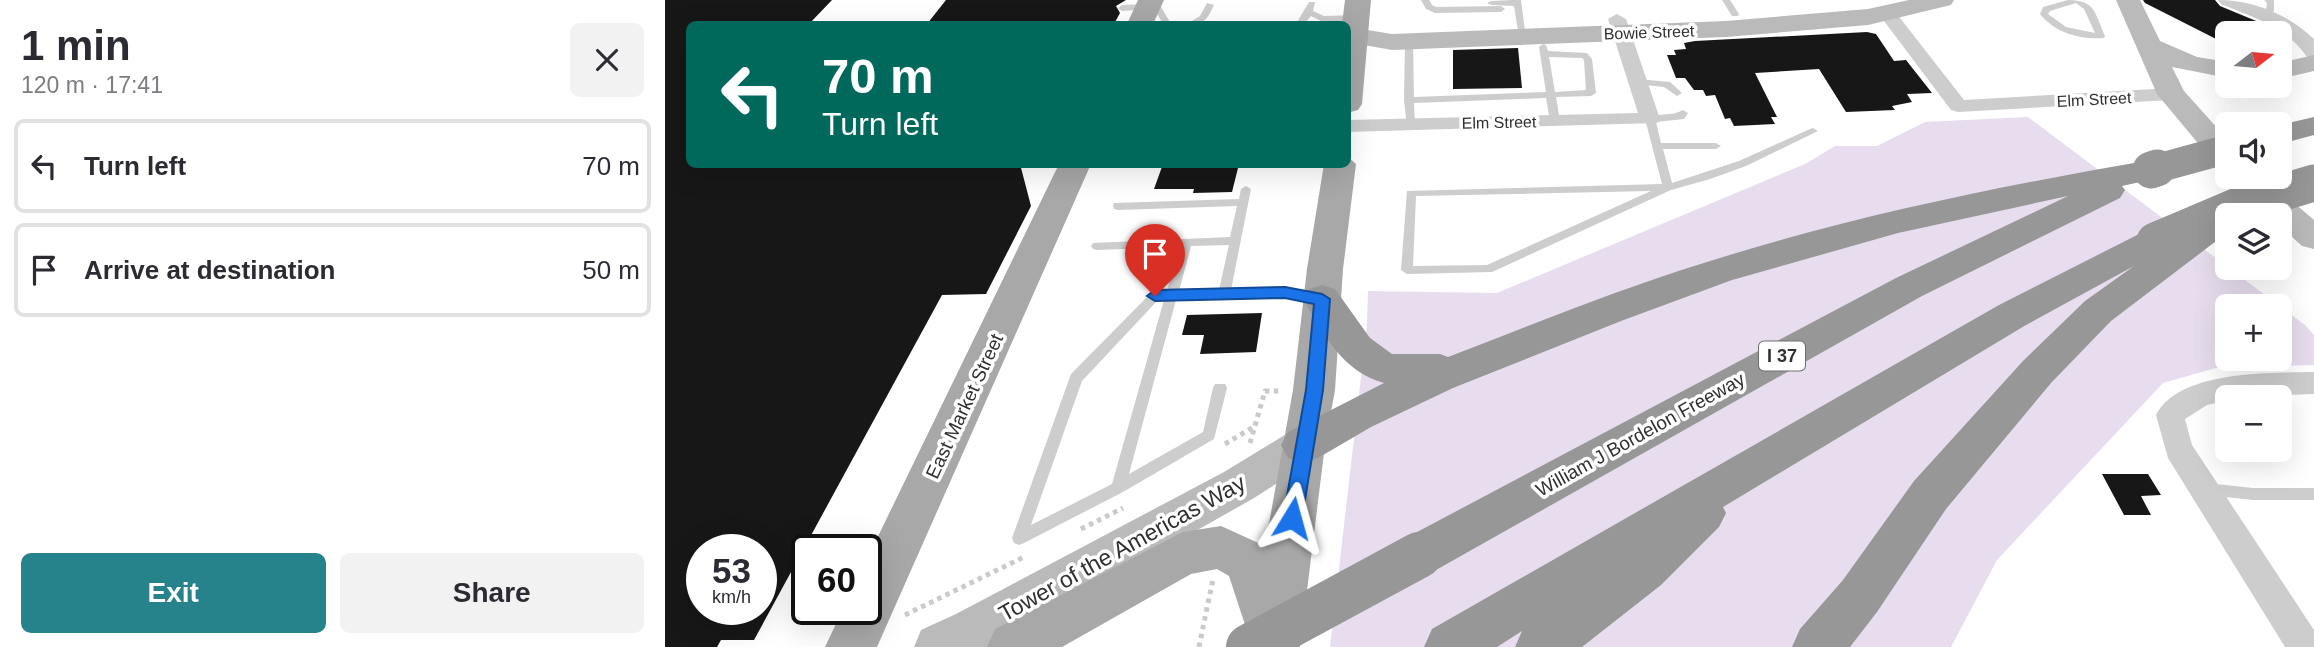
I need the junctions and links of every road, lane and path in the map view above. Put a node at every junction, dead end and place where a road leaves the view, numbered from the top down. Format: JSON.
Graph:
{"nodes":[{"id":1,"x":1417,"y":0,"type":"edge"},
{"id":2,"x":1425,"y":0,"type":"edge"},
{"id":3,"x":1858,"y":0,"type":"edge"},
{"id":4,"x":1943,"y":0,"type":"edge"},
{"id":5,"x":2077,"y":0,"type":"edge"},
{"id":6,"x":2128,"y":0,"type":"edge"},
{"id":7,"x":2227,"y":0,"type":"edge"},
{"id":8,"x":1210,"y":5,"type":"dead end"},
{"id":9,"x":1730,"y":7,"type":"edge"},
{"id":10,"x":1882,"y":7,"type":"edge"},
{"id":11,"x":1439,"y":8,"type":"junction"},
{"id":12,"x":2264,"y":8,"type":"edge"},
{"id":13,"x":1206,"y":21,"type":"edge"},
{"id":14,"x":1302,"y":21,"type":"edge"},
{"id":15,"x":1344,"y":21,"type":"edge"},
{"id":16,"x":1354,"y":22,"type":"edge"},
{"id":17,"x":1523,"y":23,"type":"edge"},
{"id":18,"x":1620,"y":26,"type":"junction"},
{"id":19,"x":1409,"y":42,"type":"junction"},
{"id":20,"x":2149,"y":46,"type":"junction"},
{"id":21,"x":1351,"y":57,"type":"edge"},
{"id":22,"x":2298,"y":64,"type":"edge"},
{"id":23,"x":2215,"y":69,"type":"edge"},
{"id":24,"x":1638,"y":82,"type":"junction"},
{"id":25,"x":2215,"y":85,"type":"edge"},
{"id":26,"x":1677,"y":93,"type":"dead end"},
{"id":27,"x":2171,"y":94,"type":"junction"},
{"id":28,"x":1551,"y":96,"type":"junction"},
{"id":29,"x":1409,"y":100,"type":"junction"},
{"id":30,"x":1683,"y":113,"type":"dead end"},
{"id":31,"x":1650,"y":119,"type":"junction"},
{"id":32,"x":1555,"y":121,"type":"junction"},
{"id":33,"x":1410,"y":125,"type":"junction"},
{"id":34,"x":1351,"y":126,"type":"edge"},
{"id":35,"x":2314,"y":126,"type":"edge"},
{"id":36,"x":1813,"y":131,"type":"dead end"},
{"id":37,"x":2292,"y":132,"type":"edge"},
{"id":38,"x":2215,"y":144,"type":"edge"},
{"id":39,"x":1657,"y":146,"type":"junction"},
{"id":40,"x":1716,"y":146,"type":"dead end"},
{"id":41,"x":2215,"y":153,"type":"edge"},
{"id":42,"x":1073,"y":168,"type":"edge"},
{"id":43,"x":1339,"y":168,"type":"edge"},
{"id":44,"x":2151,"y":170,"type":"junction"},
{"id":45,"x":2314,"y":183,"type":"edge"},
{"id":46,"x":1668,"y":187,"type":"junction"},
{"id":47,"x":1246,"y":189,"type":"dead end"},
{"id":48,"x":2242,"y":191,"type":"edge"},
{"id":49,"x":1243,"y":202,"type":"junction"},
{"id":50,"x":1118,"y":206,"type":"dead end"},
{"id":51,"x":2314,"y":238,"type":"edge"},
{"id":52,"x":1235,"y":241,"type":"junction"},
{"id":53,"x":1186,"y":243,"type":"junction"},
{"id":54,"x":1097,"y":246,"type":"dead end"},
{"id":55,"x":2166,"y":248,"type":"junction"},
{"id":56,"x":1224,"y":294,"type":"junction"},
{"id":57,"x":1170,"y":295,"type":"junction"},
{"id":58,"x":1322,"y":299,"type":"junction"},
{"id":59,"x":1463,"y":368,"type":"junction"},
{"id":60,"x":2314,"y":383,"type":"edge"},
{"id":61,"x":1220,"y":388,"type":"dead end"},
{"id":62,"x":1289,"y":390,"type":"dead end"},
{"id":63,"x":1303,"y":445,"type":"junction"},
{"id":64,"x":1249,"y":447,"type":"dead end"},
{"id":65,"x":1755,"y":463,"type":"junction"},
{"id":66,"x":1118,"y":488,"type":"junction"},
{"id":67,"x":2203,"y":489,"type":"junction"},
{"id":68,"x":2312,"y":494,"type":"dead end"},
{"id":69,"x":1214,"y":575,"type":"dead end"},
{"id":70,"x":1266,"y":645,"type":"edge"},
{"id":71,"x":852,"y":647,"type":"edge"},
{"id":72,"x":938,"y":647,"type":"edge"},
{"id":73,"x":1013,"y":647,"type":"edge"},
{"id":74,"x":1199,"y":647,"type":"edge"},
{"id":75,"x":1450,"y":647,"type":"edge"},
{"id":76,"x":1541,"y":647,"type":"edge"},
{"id":77,"x":1818,"y":647,"type":"edge"},
{"id":78,"x":2305,"y":647,"type":"edge"}],
"edges":[{"from":1,"to":11,"type":"lane"},
{"from":2,"to":11,"type":"lane"},
{"from":3,"to":9,"type":"main road","name":"Bowie Street"},
{"from":4,"to":10,"type":"main road","name":"Bowie Street"},
{"from":5,"to":5,"type":"lane"},
{"from":6,"to":20,"type":"main road"},
{"from":7,"to":12,"type":"street"},
{"from":8,"to":13,"type":"lane"},
{"from":9,"to":18,"type":"main road","name":"Bowie Street"},
{"from":10,"to":18,"type":"main road","name":"Bowie Street"},
{"from":10,"to":27,"type":"street","name":"Elm Street"},
{"from":11,"to":17,"type":"lane"},
{"from":11,"to":17,"type":"lane"},
{"from":12,"to":22,"type":"street"},
{"from":14,"to":15,"type":"lane"},
{"from":16,"to":17,"type":"main road","name":"Bowie Street"},
{"from":16,"to":19,"type":"main road","name":"Bowie Street"},
{"from":16,"to":21,"type":"main road"},
{"from":17,"to":18,"type":"main road","name":"Bowie Street"},
{"from":17,"to":19,"type":"main road","name":"Bowie Street"},
{"from":17,"to":28,"type":"lane"},
{"from":17,"to":28,"type":"lane"},
{"from":18,"to":24,"type":"street"},
{"from":19,"to":29,"type":"lane"},
{"from":20,"to":23,"type":"main road"},
{"from":20,"to":27,"type":"main road"},
{"from":24,"to":26,"type":"lane"},
{"from":24,"to":31,"type":"street"},
{"from":25,"to":27,"type":"main road","name":"Elm Street"},
{"from":27,"to":38,"type":"main road"},
{"from":28,"to":29,"type":"lane"},
{"from":28,"to":32,"type":"lane"},
{"from":29,"to":33,"type":"lane"},
{"from":30,"to":31,"type":"lane"},
{"from":31,"to":32,"type":"street","name":"Elm Street"},
{"from":31,"to":39,"type":"lane"},
{"from":32,"to":33,"type":"street","name":"Elm Street"},
{"from":33,"to":34,"type":"street","name":"Elm Street"},
{"from":35,"to":37,"type":"highway"},
{"from":36,"to":46,"type":"lane"},
{"from":39,"to":40,"type":"lane"},
{"from":39,"to":46,"type":"lane"},
{"from":41,"to":44,"type":"highway","name":"William J Bordelon Freeway","number":"I 37","bridge":true},
{"from":42,"to":71,"type":"main road","name":"East Market Street"},
{"from":43,"to":58,"type":"main road"},
{"from":44,"to":59,"type":"highway"},
{"from":44,"to":70,"type":"highway","name":"William J Bordelon Freeway","number":"I 37","bridge":true},
{"from":45,"to":48,"type":"highway","bridge":true},
{"from":46,"to":46,"type":"lane"},
{"from":47,"to":49,"type":"lane"},
{"from":48,"to":51,"type":"main road"},
{"from":48,"to":55,"type":"highway","bridge":true},
{"from":49,"to":50,"type":"lane"},
{"from":49,"to":52,"type":"lane"},
{"from":52,"to":53,"type":"lane"},
{"from":52,"to":56,"type":"lane"},
{"from":53,"to":54,"type":"lane"},
{"from":53,"to":57,"type":"lane"},
{"from":55,"to":65,"type":"highway"},
{"from":55,"to":77,"type":"highway"},
{"from":56,"to":57,"type":"lane"},
{"from":56,"to":58,"type":"lane"},
{"from":57,"to":66,"type":"lane"},
{"from":57,"to":66,"type":"lane"},
{"from":58,"to":59,"type":"highway"},
{"from":58,"to":63,"type":"main road"},
{"from":59,"to":63,"type":"highway"},
{"from":60,"to":67,"type":"street"},
{"from":61,"to":66,"type":"lane"},
{"from":62,"to":64,"type":"path"},
{"from":63,"to":70,"type":"main road"},
{"from":63,"to":72,"type":"main road","name":"Tower of the Americas Way"},
{"from":65,"to":75,"type":"highway"},
{"from":65,"to":76,"type":"highway"},
{"from":67,"to":68,"type":"lane"},
{"from":67,"to":78,"type":"street"},
{"from":69,"to":74,"type":"path"},
{"from":70,"to":73,"type":"main road"}]}
